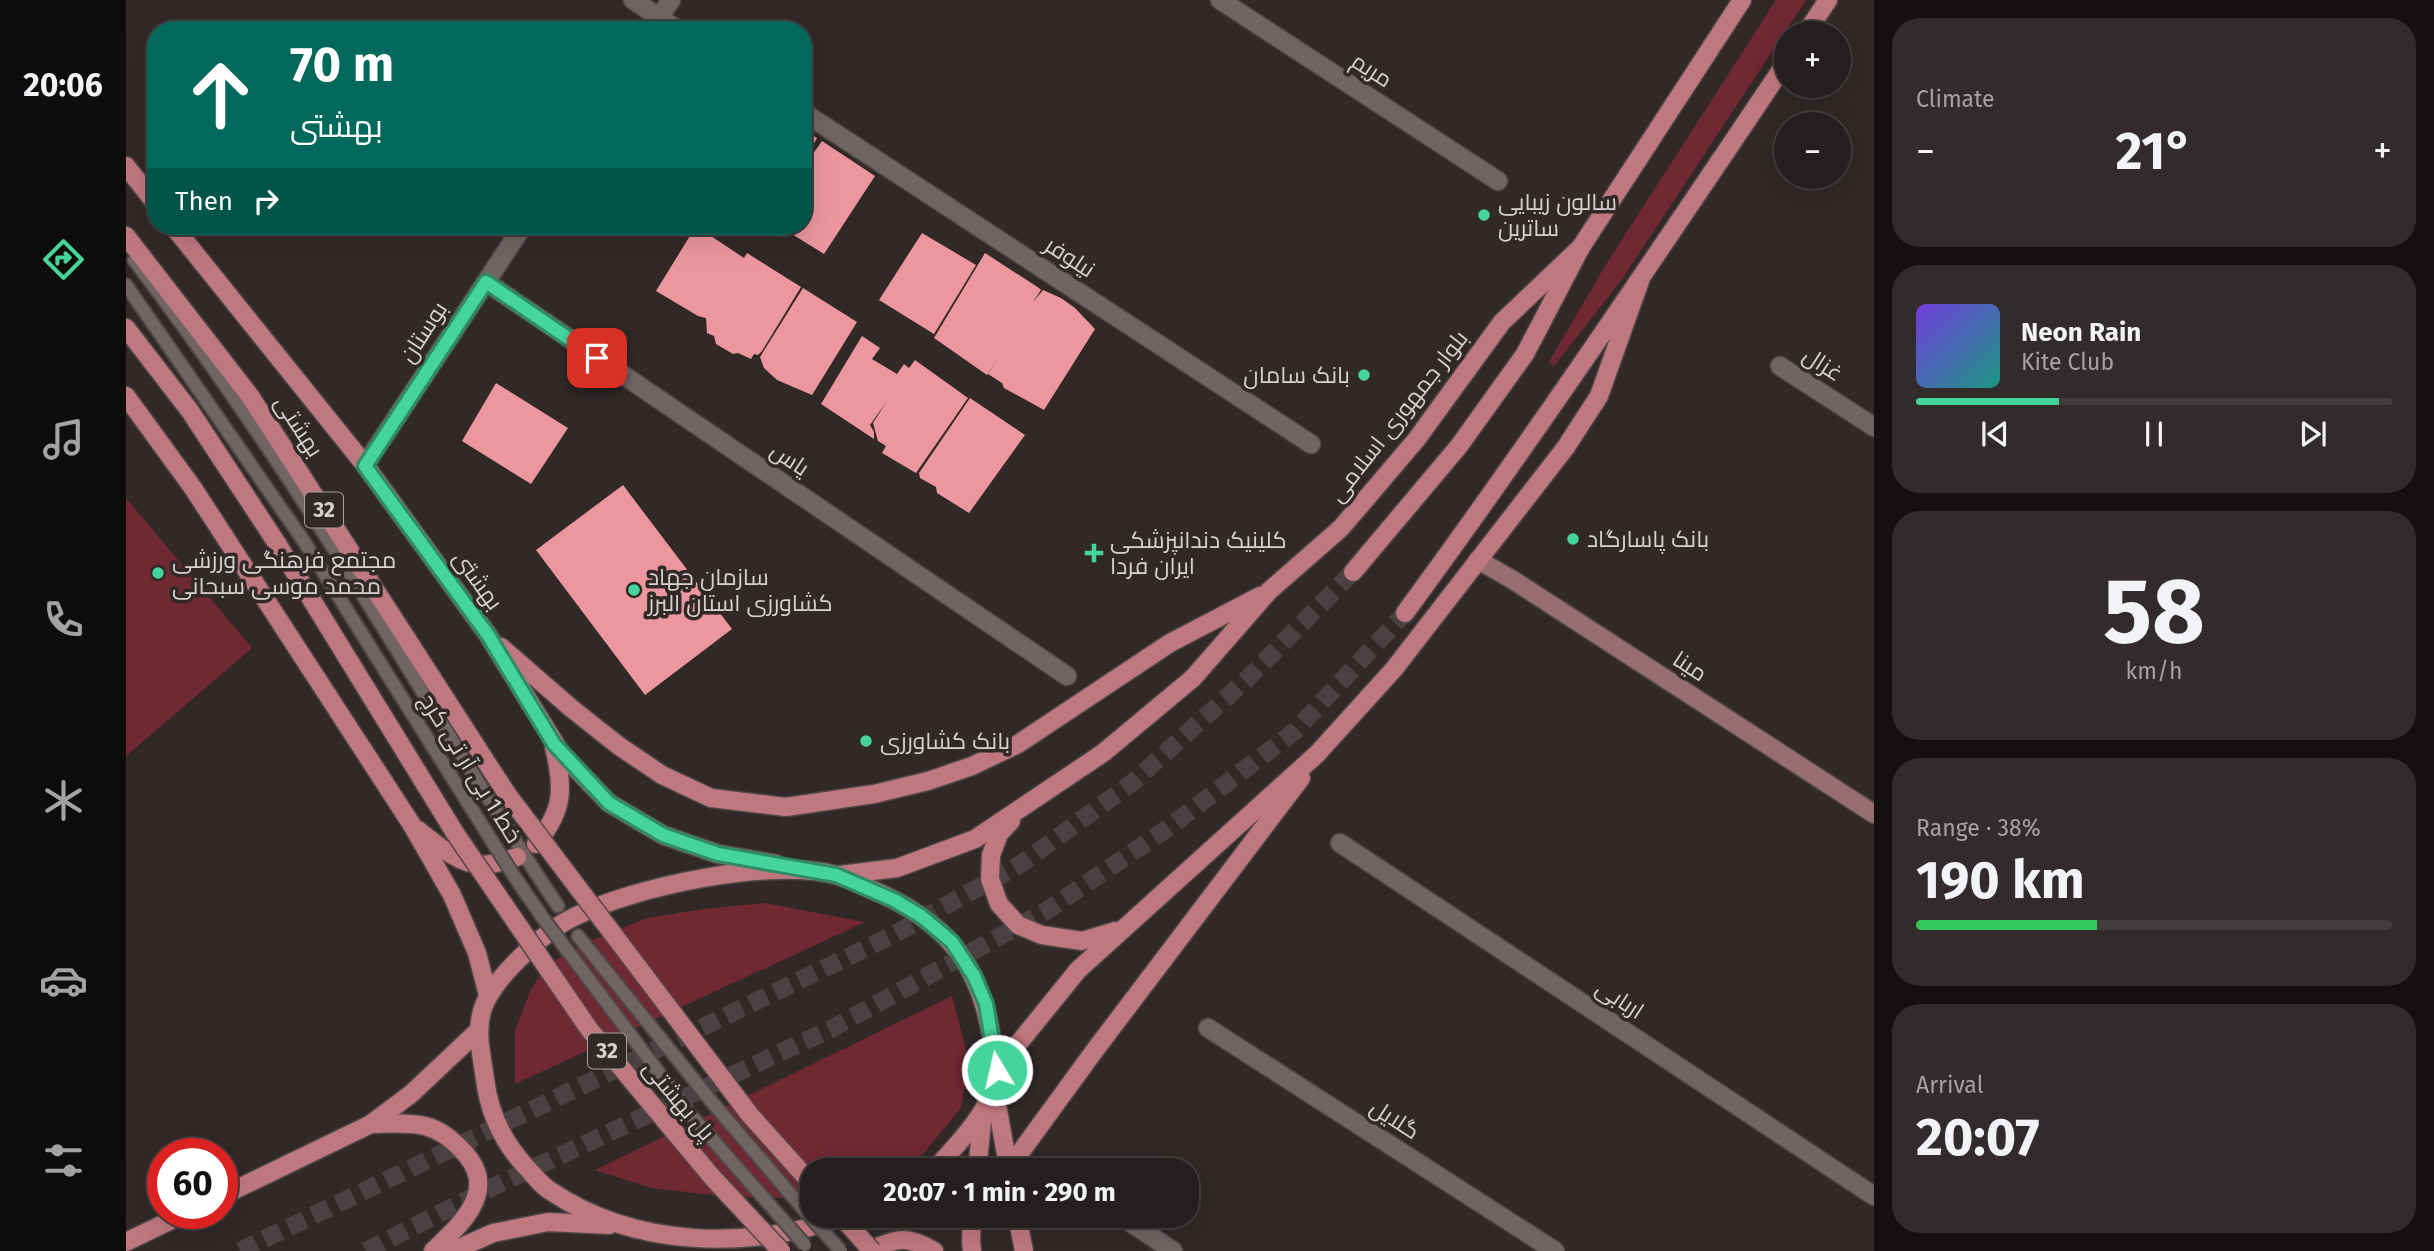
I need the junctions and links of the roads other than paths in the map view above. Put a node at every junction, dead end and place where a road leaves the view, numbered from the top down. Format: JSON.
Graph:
{"nodes":[{"id":1,"x":633,"y":0,"type":"edge"},
{"id":2,"x":671,"y":0,"type":"edge"},
{"id":3,"x":1220,"y":0,"type":"edge"},
{"id":4,"x":1742,"y":0,"type":"edge"},
{"id":5,"x":1828,"y":0,"type":"edge"},
{"id":6,"x":653,"y":21,"type":"edge"},
{"id":7,"x":656,"y":21,"type":"edge"},
{"id":8,"x":1813,"y":21,"type":"edge"},
{"id":9,"x":1774,"y":80,"type":"edge"},
{"id":10,"x":812,"y":117,"type":"edge"},
{"id":11,"x":126,"y":166,"type":"edge"},
{"id":12,"x":1498,"y":181,"type":"dead end"},
{"id":13,"x":147,"y":193,"type":"edge"},
{"id":14,"x":180,"y":235,"type":"edge"},
{"id":15,"x":517,"y":235,"type":"edge"},
{"id":16,"x":126,"y":236,"type":"edge"},
{"id":17,"x":1581,"y":247,"type":"junction"},
{"id":18,"x":126,"y":250,"type":"edge"},
{"id":19,"x":1640,"y":281,"type":"junction"},
{"id":20,"x":486,"y":282,"type":"junction"},
{"id":21,"x":126,"y":285,"type":"edge"},
{"id":22,"x":126,"y":328,"type":"edge"},
{"id":23,"x":1780,"y":366,"type":"dead end"},
{"id":24,"x":126,"y":396,"type":"edge"},
{"id":25,"x":1874,"y":427,"type":"edge"},
{"id":26,"x":1311,"y":444,"type":"dead end"},
{"id":27,"x":365,"y":466,"type":"junction"},
{"id":28,"x":1478,"y":560,"type":"junction"},
{"id":29,"x":1353,"y":572,"type":"tunnel mouth"},
{"id":30,"x":1269,"y":591,"type":"junction"},
{"id":31,"x":1405,"y":613,"type":"tunnel mouth"},
{"id":32,"x":488,"y":635,"type":"junction"},
{"id":33,"x":1067,"y":676,"type":"dead end"},
{"id":34,"x":554,"y":744,"type":"junction"},
{"id":35,"x":1317,"y":754,"type":"junction"},
{"id":36,"x":507,"y":794,"type":"joint"},
{"id":37,"x":1021,"y":810,"type":"junction"},
{"id":38,"x":1874,"y":814,"type":"edge"},
{"id":39,"x":412,"y":825,"type":"junction"},
{"id":40,"x":1340,"y":843,"type":"dead end"},
{"id":41,"x":536,"y":844,"type":"dead end"},
{"id":42,"x":517,"y":857,"type":"dead end"},
{"id":43,"x":804,"y":869,"type":"junction"},
{"id":44,"x":836,"y":875,"type":"junction"},
{"id":45,"x":558,"y":906,"type":"dead end"},
{"id":46,"x":1122,"y":929,"type":"junction"},
{"id":47,"x":578,"y":936,"type":"dead end"},
{"id":48,"x":488,"y":995,"type":"junction"},
{"id":49,"x":1208,"y":1028,"type":"dead end"},
{"id":50,"x":479,"y":1030,"type":"junction"},
{"id":51,"x":995,"y":1079,"type":"junction"},
{"id":52,"x":984,"y":1107,"type":"junction"},
{"id":53,"x":371,"y":1124,"type":"junction"},
{"id":54,"x":945,"y":1158,"type":"edge"},
{"id":55,"x":978,"y":1158,"type":"edge"},
{"id":56,"x":1007,"y":1158,"type":"edge"},
{"id":57,"x":1018,"y":1158,"type":"edge"},
{"id":58,"x":800,"y":1171,"type":"edge"},
{"id":59,"x":238,"y":1188,"type":"edge"},
{"id":60,"x":1874,"y":1196,"type":"edge"},
{"id":61,"x":623,"y":1225,"type":"junction"},
{"id":62,"x":804,"y":1228,"type":"edge"},
{"id":63,"x":853,"y":1228,"type":"edge"},
{"id":64,"x":972,"y":1228,"type":"edge"},
{"id":65,"x":1019,"y":1228,"type":"edge"},
{"id":66,"x":1139,"y":1228,"type":"edge"},
{"id":67,"x":153,"y":1229,"type":"edge"},
{"id":68,"x":655,"y":1234,"type":"junction"},
{"id":69,"x":126,"y":1242,"type":"edge"},
{"id":70,"x":433,"y":1251,"type":"edge"},
{"id":71,"x":453,"y":1251,"type":"edge"},
{"id":72,"x":710,"y":1251,"type":"edge"},
{"id":73,"x":780,"y":1251,"type":"edge"},
{"id":74,"x":811,"y":1251,"type":"edge"},
{"id":75,"x":841,"y":1251,"type":"edge"},
{"id":76,"x":871,"y":1251,"type":"edge"},
{"id":77,"x":934,"y":1251,"type":"edge"},
{"id":78,"x":972,"y":1251,"type":"edge"},
{"id":79,"x":1024,"y":1251,"type":"edge"},
{"id":80,"x":1173,"y":1251,"type":"edge"},
{"id":81,"x":1555,"y":1251,"type":"edge"}],
"edges":[{"from":1,"to":6,"type":"street"},
{"from":2,"to":7,"type":"street"},
{"from":3,"to":12,"type":"street","name":"مریم"},
{"from":4,"to":17,"type":"main road","name":"بلوار جمهوری اسلامی"},
{"from":5,"to":8,"type":"main road"},
{"from":9,"to":19,"type":"main road"},
{"from":10,"to":26,"type":"street","name":"نیلوفر"},
{"from":11,"to":13,"type":"main road"},
{"from":14,"to":27,"type":"main road","name":"بهشتى"},
{"from":15,"to":20,"type":"street","name":"بوستان"},
{"from":16,"to":36,"type":"main road","name":"بهشتی","number":"32"},
{"from":17,"to":29,"type":"main road","name":"بلوار جمهوری اسلامی"},
{"from":17,"to":30,"type":"main road","name":"بلوار جمهوری اسلامی"},
{"from":18,"to":45,"type":"lane","name":"خط 1 بی آر تی کرج"},
{"from":19,"to":28,"type":"main road"},
{"from":19,"to":31,"type":"main road"},
{"from":20,"to":27,"type":"street","name":"بوستان"},
{"from":20,"to":33,"type":"street","name":"یاس"},
{"from":21,"to":74,"type":"lane","name":"خط 1 بی آر تی کرج","bridge":true},
{"from":22,"to":73,"type":"main road","name":"پل بهشتی","number":"32","bridge":true},
{"from":23,"to":25,"type":"street","name":"غزال"},
{"from":24,"to":39,"type":"main road"},
{"from":27,"to":32,"type":"main road","name":"بهشتى"},
{"from":28,"to":35,"type":"main road"},
{"from":28,"to":38,"type":"street","name":"مینا"},
{"from":30,"to":32,"type":"main road"},
{"from":30,"to":37,"type":"main road","name":"بلوار جمهوری اسلامی"},
{"from":32,"to":34,"type":"main road","name":"بهشتى"},
{"from":34,"to":41,"type":"main road"},
{"from":34,"to":43,"type":"main road","name":"بهشتى"},
{"from":35,"to":46,"type":"main road"},
{"from":35,"to":57,"type":"main road"},
{"from":36,"to":58,"type":"main road","name":"پل بهشتی","number":"32","bridge":true},
{"from":37,"to":44,"type":"main road","name":"بلوار جمهوری اسلامی"},
{"from":37,"to":46,"type":"main road"},
{"from":39,"to":42,"type":"main road"},
{"from":39,"to":48,"type":"main road"},
{"from":40,"to":60,"type":"street","name":"اربابی"},
{"from":43,"to":44,"type":"main road"},
{"from":43,"to":48,"type":"main road"},
{"from":44,"to":51,"type":"main road"},
{"from":46,"to":51,"type":"main road"},
{"from":47,"to":75,"type":"lane","bridge":true},
{"from":48,"to":50,"type":"main road"},
{"from":49,"to":81,"type":"street","name":"گلایل"},
{"from":50,"to":53,"type":"main road"},
{"from":50,"to":61,"type":"main road"},
{"from":51,"to":52,"type":"main road"},
{"from":51,"to":56,"type":"main road"},
{"from":52,"to":54,"type":"main road"},
{"from":52,"to":55,"type":"main road"},
{"from":53,"to":59,"type":"main road"},
{"from":53,"to":70,"type":"main road"},
{"from":61,"to":68,"type":"main road"},
{"from":61,"to":71,"type":"main road"},
{"from":62,"to":68,"type":"main road"},
{"from":63,"to":76,"type":"main road","bridge":true},
{"from":64,"to":78,"type":"main road"},
{"from":65,"to":79,"type":"main road"},
{"from":66,"to":80,"type":"street"},
{"from":67,"to":69,"type":"main road"},
{"from":68,"to":72,"type":"main road"},
{"from":76,"to":77,"type":"main road"}]}
